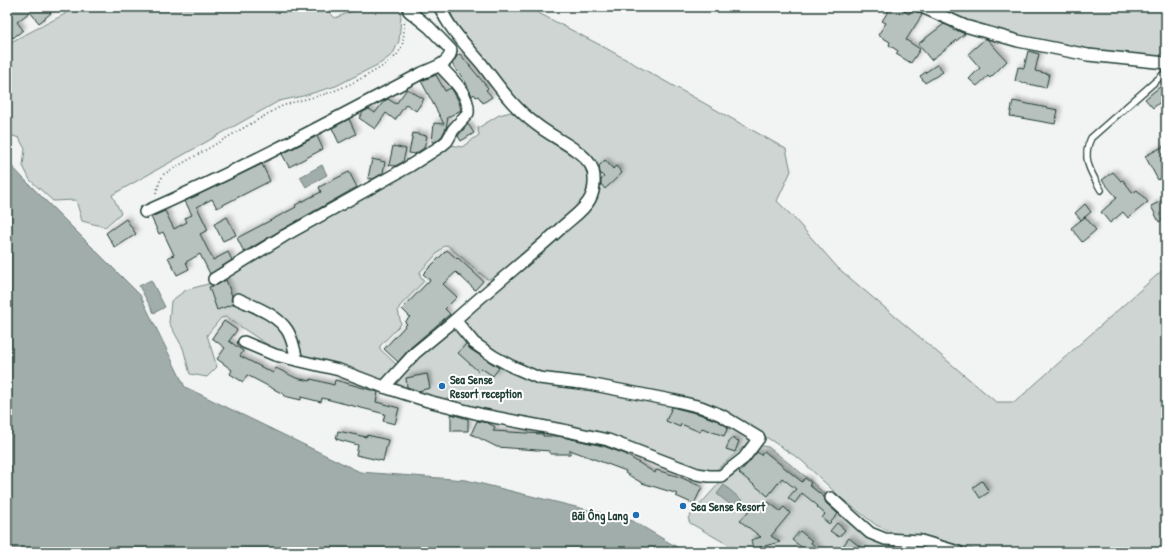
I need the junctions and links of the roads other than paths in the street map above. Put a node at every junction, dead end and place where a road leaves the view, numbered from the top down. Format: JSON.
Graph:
{"nodes":[{"id":1,"x":440,"y":7,"type":"edge"},
{"id":2,"x":922,"y":7,"type":"edge"},
{"id":3,"x":410,"y":9,"type":"edge"},
{"id":4,"x":1166,"y":63,"type":"edge"},
{"id":5,"x":440,"y":66,"type":"junction"},
{"id":6,"x":1166,"y":72,"type":"edge"},
{"id":7,"x":1101,"y":190,"type":"dead end"},
{"id":8,"x":145,"y":212,"type":"dead end"},
{"id":9,"x":214,"y":279,"type":"dead end"},
{"id":10,"x":238,"y":299,"type":"dead end"},
{"id":11,"x":455,"y":320,"type":"junction"},
{"id":12,"x":244,"y":342,"type":"dead end"},
{"id":13,"x":297,"y":360,"type":"junction"},
{"id":14,"x":384,"y":387,"type":"junction"},
{"id":15,"x":832,"y":498,"type":"dead end"},
{"id":16,"x":958,"y":552,"type":"edge"}],
"edges":[{"from":1,"to":11,"type":"street"},
{"from":2,"to":4,"type":"street"},
{"from":3,"to":5,"type":"street"},
{"from":5,"to":8,"type":"street"},
{"from":5,"to":9,"type":"street"},
{"from":6,"to":7,"type":"lane"},
{"from":10,"to":13,"type":"street"},
{"from":11,"to":14,"type":"street"},
{"from":11,"to":14,"type":"street"},
{"from":12,"to":13,"type":"street"},
{"from":13,"to":14,"type":"street"},
{"from":15,"to":16,"type":"street"}]}
